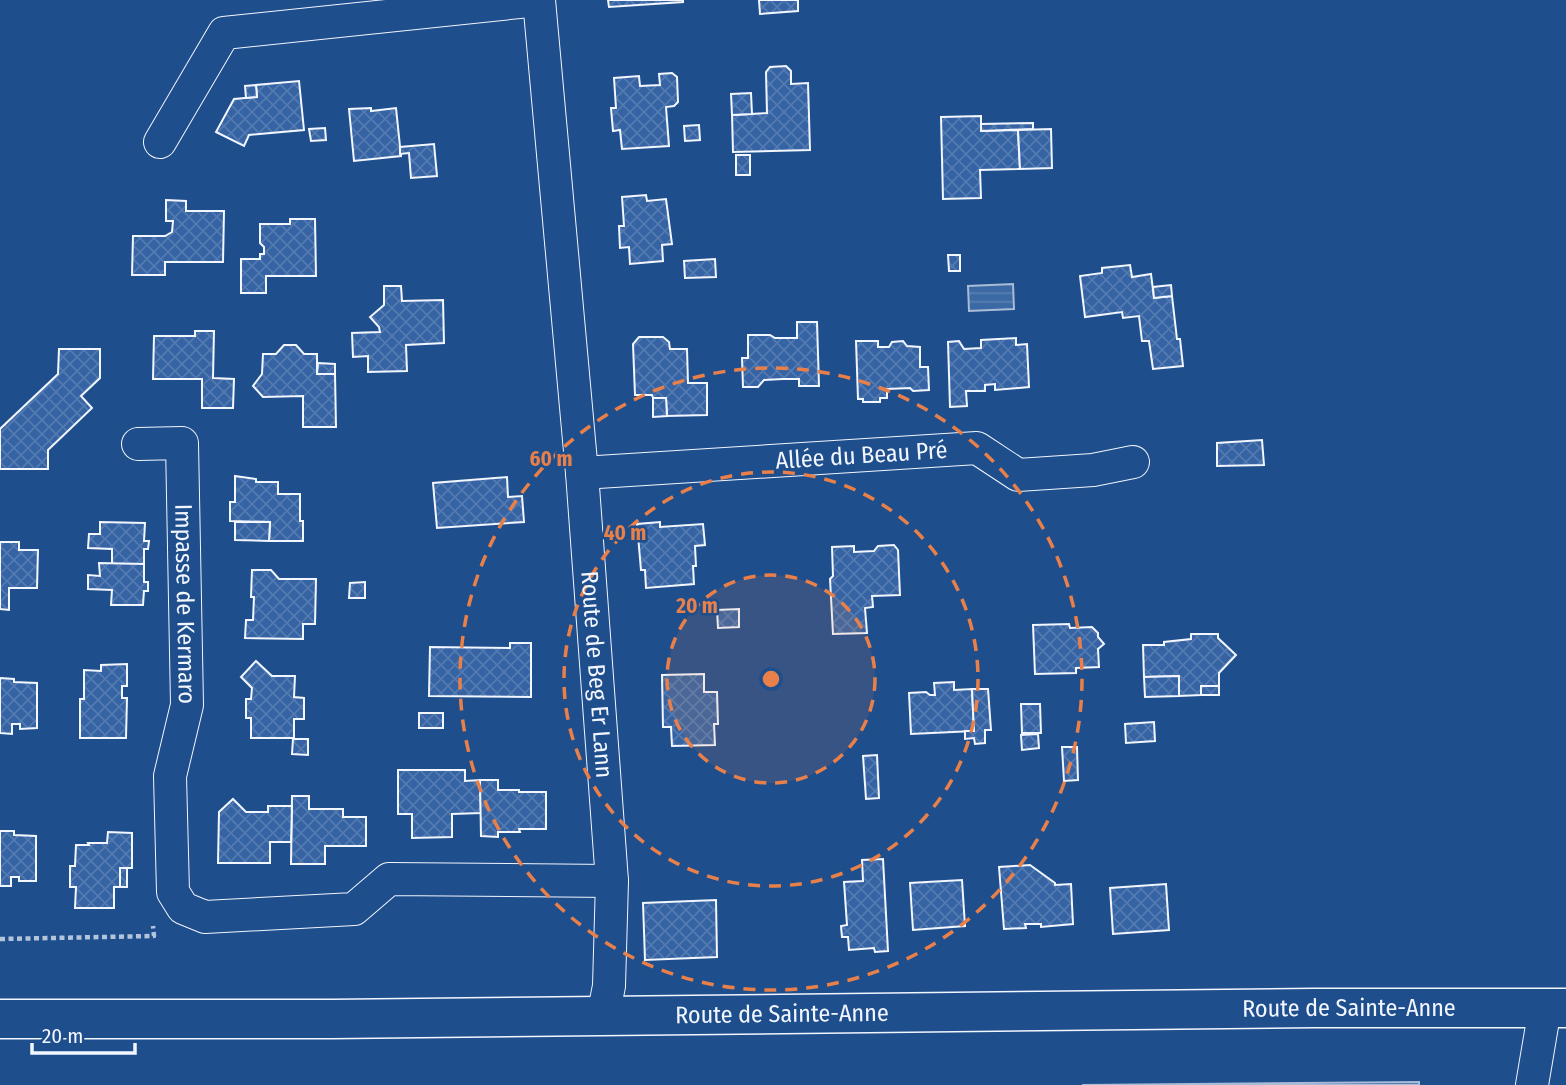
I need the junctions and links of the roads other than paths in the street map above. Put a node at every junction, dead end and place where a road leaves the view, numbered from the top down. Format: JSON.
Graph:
{"nodes":[{"id":1,"x":539,"y":0,"type":"edge"},
{"id":2,"x":160,"y":142,"type":"dead end"},
{"id":3,"x":138,"y":444,"type":"dead end"},
{"id":4,"x":1133,"y":462,"type":"dead end"},
{"id":5,"x":582,"y":473,"type":"junction"},
{"id":6,"x":612,"y":881,"type":"junction"},
{"id":7,"x":1555,"y":1008,"type":"edge"},
{"id":8,"x":603,"y":1016,"type":"junction"},
{"id":9,"x":0,"y":1019,"type":"edge"},
{"id":10,"x":1532,"y":1085,"type":"edge"}],
"edges":[{"from":1,"to":2,"type":"street"},
{"from":1,"to":5,"type":"street","name":"Route de Beg Er Lann"},
{"from":3,"to":6,"type":"street","name":"Impasse de Kermaro"},
{"from":4,"to":5,"type":"street","name":"Allée du Beau Pré"},
{"from":5,"to":6,"type":"street","name":"Route de Beg Er Lann"},
{"from":6,"to":8,"type":"street","name":"Route de Beg Er Lann"},
{"from":7,"to":8,"type":"main road","name":"Route de Sainte-Anne"},
{"from":7,"to":10,"type":"street"},
{"from":8,"to":9,"type":"main road","name":"Route de Sainte-Anne"}]}
